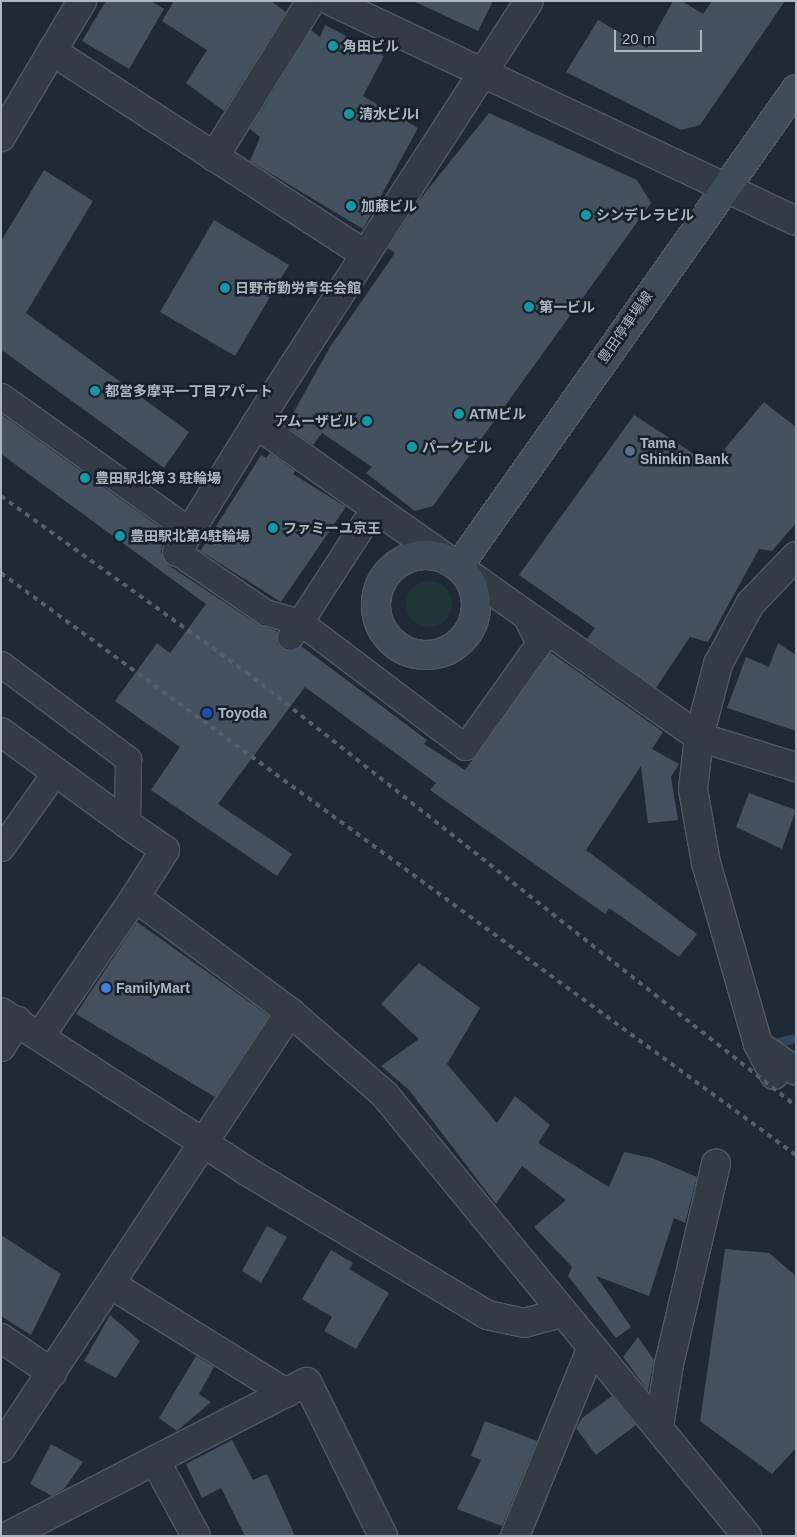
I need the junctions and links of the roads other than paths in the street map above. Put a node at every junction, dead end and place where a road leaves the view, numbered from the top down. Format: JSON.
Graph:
{"nodes":[{"id":1,"x":82,"y":1,"type":"edge"},
{"id":2,"x":310,"y":1,"type":"edge"},
{"id":3,"x":331,"y":1,"type":"edge"},
{"id":4,"x":529,"y":1,"type":"edge"},
{"id":5,"x":52,"y":51,"type":"junction"},
{"id":6,"x":479,"y":74,"type":"junction"},
{"id":7,"x":796,"y":88,"type":"edge"},
{"id":8,"x":1,"y":137,"type":"edge"},
{"id":9,"x":214,"y":157,"type":"junction"},
{"id":10,"x":723,"y":186,"type":"junction"},
{"id":11,"x":796,"y":221,"type":"edge"},
{"id":12,"x":365,"y":254,"type":"junction"},
{"id":13,"x":1,"y":396,"type":"edge"},
{"id":14,"x":256,"y":424,"type":"junction"},
{"id":15,"x":384,"y":517,"type":"junction"},
{"id":16,"x":177,"y":552,"type":"junction"},
{"id":17,"x":796,"y":556,"type":"edge"},
{"id":18,"x":458,"y":567,"type":"junction"},
{"id":19,"x":526,"y":617,"type":"junction"},
{"id":20,"x":295,"y":629,"type":"junction"},
{"id":21,"x":1,"y":664,"type":"edge"},
{"id":22,"x":1,"y":732,"type":"edge"},
{"id":23,"x":699,"y":737,"type":"junction"},
{"id":24,"x":796,"y":768,"type":"edge"},
{"id":25,"x":56,"y":771,"type":"junction"},
{"id":26,"x":127,"y":824,"type":"junction"},
{"id":27,"x":1,"y":848,"type":"edge"},
{"id":28,"x":135,"y":897,"type":"junction"},
{"id":29,"x":290,"y":1012,"type":"junction"},
{"id":30,"x":19,"y":1023,"type":"edge"},
{"id":31,"x":1,"y":1047,"type":"edge"},
{"id":32,"x":785,"y":1073,"type":"edge"},
{"id":33,"x":204,"y":1142,"type":"junction"},
{"id":34,"x":716,"y":1163,"type":"dead end"},
{"id":35,"x":112,"y":1285,"type":"junction"},
{"id":36,"x":562,"y":1313,"type":"junction"},
{"id":37,"x":1,"y":1338,"type":"edge"},
{"id":38,"x":592,"y":1347,"type":"junction"},
{"id":39,"x":52,"y":1373,"type":"junction"},
{"id":40,"x":286,"y":1393,"type":"junction"},
{"id":41,"x":659,"y":1428,"type":"junction"},
{"id":42,"x":1,"y":1448,"type":"edge"},
{"id":43,"x":155,"y":1460,"type":"junction"},
{"id":44,"x":8,"y":1536,"type":"edge"},
{"id":45,"x":196,"y":1536,"type":"edge"},
{"id":46,"x":383,"y":1536,"type":"edge"},
{"id":47,"x":515,"y":1536,"type":"edge"},
{"id":48,"x":747,"y":1536,"type":"edge"}],
"edges":[{"from":1,"to":5,"type":"street"},
{"from":2,"to":9,"type":"street"},
{"from":3,"to":6,"type":"street"},
{"from":4,"to":6,"type":"street"},
{"from":5,"to":8,"type":"street"},
{"from":5,"to":9,"type":"street"},
{"from":6,"to":10,"type":"street"},
{"from":6,"to":12,"type":"street"},
{"from":7,"to":10,"type":"main road","name":"豊田停車場線"},
{"from":9,"to":12,"type":"street"},
{"from":10,"to":11,"type":"street"},
{"from":10,"to":18,"type":"main road","name":"豊田停車場線"},
{"from":12,"to":14,"type":"street"},
{"from":13,"to":16,"type":"street"},
{"from":14,"to":15,"type":"street"},
{"from":14,"to":16,"type":"street"},
{"from":15,"to":18,"type":"street"},
{"from":15,"to":20,"type":"street"},
{"from":16,"to":20,"type":"street"},
{"from":17,"to":23,"type":"street"},
{"from":18,"to":19,"type":"street"},
{"from":19,"to":20,"type":"street"},
{"from":19,"to":23,"type":"street"},
{"from":21,"to":26,"type":"street"},
{"from":22,"to":25,"type":"street"},
{"from":23,"to":24,"type":"street"},
{"from":23,"to":32,"type":"street"},
{"from":25,"to":26,"type":"street"},
{"from":25,"to":27,"type":"street"},
{"from":26,"to":28,"type":"street"},
{"from":28,"to":29,"type":"street"},
{"from":28,"to":30,"type":"street"},
{"from":29,"to":33,"type":"street"},
{"from":29,"to":36,"type":"street"},
{"from":30,"to":31,"type":"street"},
{"from":30,"to":33,"type":"street"},
{"from":33,"to":35,"type":"street"},
{"from":33,"to":36,"type":"street"},
{"from":34,"to":41,"type":"street"},
{"from":35,"to":39,"type":"street"},
{"from":35,"to":40,"type":"street"},
{"from":36,"to":38,"type":"street"},
{"from":37,"to":39,"type":"street"},
{"from":38,"to":41,"type":"street"},
{"from":38,"to":47,"type":"street"},
{"from":39,"to":42,"type":"street"},
{"from":40,"to":43,"type":"street"},
{"from":40,"to":46,"type":"street"},
{"from":41,"to":48,"type":"street"},
{"from":43,"to":44,"type":"street"},
{"from":43,"to":45,"type":"street"}]}
